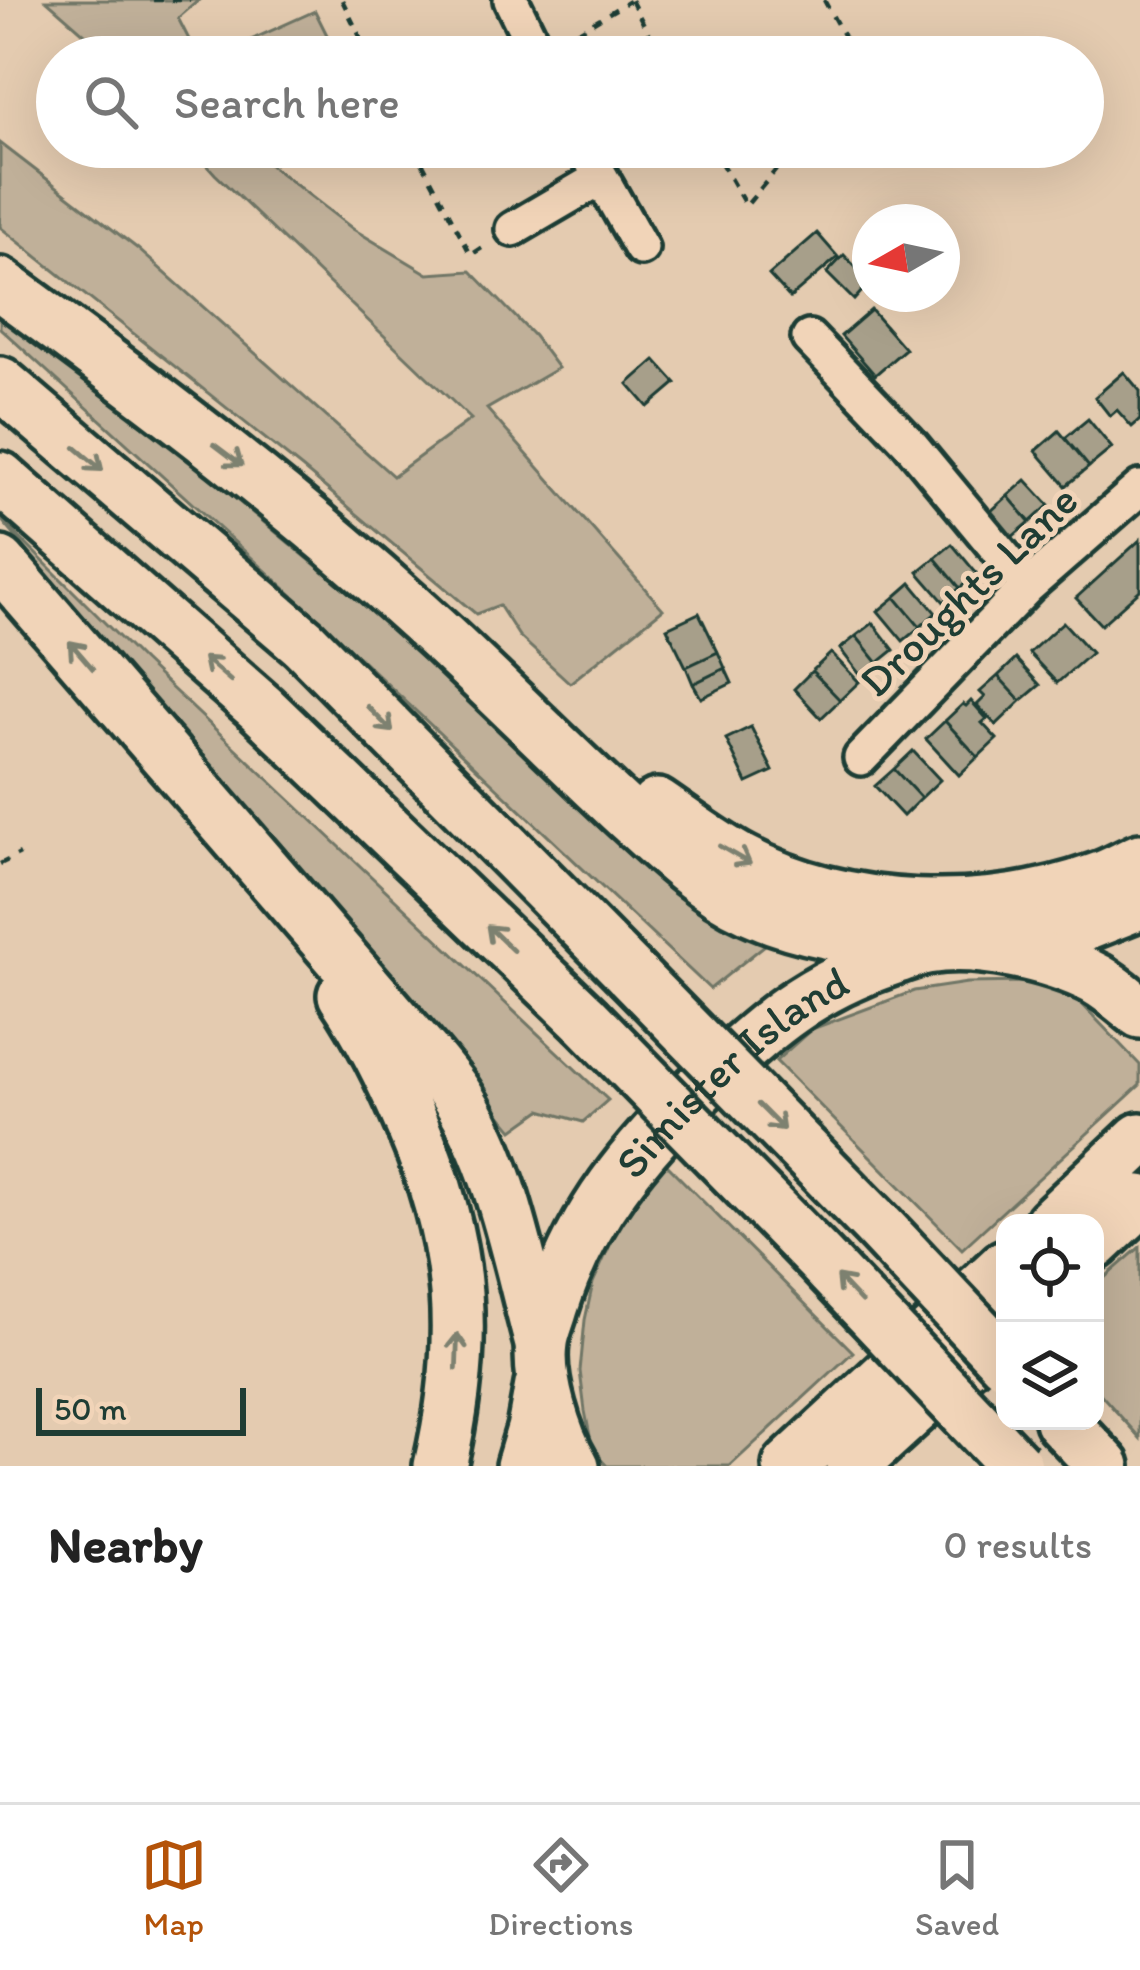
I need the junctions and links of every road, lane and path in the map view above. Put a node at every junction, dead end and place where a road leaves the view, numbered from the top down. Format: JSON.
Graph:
{"nodes":[{"id":1,"x":153,"y":0,"type":"edge"},
{"id":2,"x":190,"y":0,"type":"edge"},
{"id":3,"x":342,"y":0,"type":"edge"},
{"id":4,"x":511,"y":0,"type":"edge"},
{"id":5,"x":630,"y":0,"type":"edge"},
{"id":6,"x":824,"y":0,"type":"edge"},
{"id":7,"x":360,"y":36,"type":"edge"},
{"id":8,"x":528,"y":36,"type":"edge"},
{"id":9,"x":571,"y":36,"type":"edge"},
{"id":10,"x":650,"y":36,"type":"edge"},
{"id":11,"x":844,"y":36,"type":"edge"},
{"id":12,"x":425,"y":168,"type":"edge"},
{"id":13,"x":595,"y":168,"type":"edge"},
{"id":14,"x":724,"y":168,"type":"edge"},
{"id":15,"x":778,"y":168,"type":"edge"},
{"id":16,"x":600,"y":178,"type":"junction"},
{"id":17,"x":513,"y":229,"type":"joint"},
{"id":18,"x":641,"y":248,"type":"dead end"},
{"id":19,"x":0,"y":284,"type":"edge"},
{"id":20,"x":809,"y":338,"type":"dead end"},
{"id":21,"x":0,"y":383,"type":"edge"},
{"id":22,"x":0,"y":478,"type":"edge"},
{"id":23,"x":1140,"y":488,"type":"edge"},
{"id":24,"x":0,"y":563,"type":"edge"},
{"id":25,"x":1028,"y":586,"type":"junction"},
{"id":26,"x":439,"y":636,"type":"junction"},
{"id":27,"x":861,"y":758,"type":"dead end"},
{"id":28,"x":230,"y":828,"type":"junction"},
{"id":29,"x":20,"y":854,"type":"dead end"},
{"id":30,"x":1140,"y":860,"type":"edge"},
{"id":31,"x":0,"y":864,"type":"edge"},
{"id":32,"x":1140,"y":903,"type":"edge"},
{"id":33,"x":928,"y":947,"type":"junction"},
{"id":34,"x":992,"y":947,"type":"junction"},
{"id":35,"x":1140,"y":1012,"type":"edge"},
{"id":36,"x":1140,"y":1139,"type":"edge"},
{"id":37,"x":1140,"y":1201,"type":"edge"},
{"id":38,"x":1061,"y":1214,"type":"edge"},
{"id":39,"x":1104,"y":1235,"type":"edge"},
{"id":40,"x":996,"y":1274,"type":"edge"},
{"id":41,"x":996,"y":1334,"type":"edge"},
{"id":42,"x":996,"y":1351,"type":"edge"},
{"id":43,"x":542,"y":1358,"type":"junction"},
{"id":44,"x":1070,"y":1430,"type":"edge"},
{"id":45,"x":440,"y":1466,"type":"edge"},
{"id":46,"x":522,"y":1466,"type":"edge"},
{"id":47,"x":573,"y":1466,"type":"edge"},
{"id":48,"x":789,"y":1466,"type":"edge"},
{"id":49,"x":853,"y":1466,"type":"edge"},
{"id":50,"x":1016,"y":1466,"type":"edge"},
{"id":51,"x":1104,"y":1466,"type":"edge"}],
"edges":[{"from":1,"to":2,"type":"path"},
{"from":3,"to":7,"type":"path"},
{"from":4,"to":8,"type":"street"},
{"from":5,"to":9,"type":"path"},
{"from":5,"to":10,"type":"path"},
{"from":6,"to":11,"type":"path"},
{"from":12,"to":17,"type":"path"},
{"from":13,"to":16,"type":"street"},
{"from":14,"to":15,"type":"path"},
{"from":16,"to":17,"type":"street"},
{"from":16,"to":18,"type":"street"},
{"from":19,"to":26,"type":"highway","one_way":true},
{"from":20,"to":25,"type":"street"},
{"from":21,"to":42,"type":"highway","one_way":true,"bridge":true},
{"from":50,"to":22,"type":"highway","one_way":true,"bridge":true},
{"from":23,"to":25,"type":"street","name":"Droughts Lane"},
{"from":28,"to":24,"type":"highway","one_way":true},
{"from":25,"to":27,"type":"street","name":"Droughts Lane"},
{"from":26,"to":30,"type":"highway","one_way":true},
{"from":26,"to":33,"type":"highway"},
{"from":28,"to":43,"type":"highway"},
{"from":45,"to":28,"type":"highway","one_way":true},
{"from":29,"to":31,"type":"path"},
{"from":32,"to":34,"type":"highway"},
{"from":33,"to":34,"type":"highway","name":"Simister Island"},
{"from":33,"to":43,"type":"highway","name":"Simister Island"},
{"from":34,"to":35,"type":"highway","name":"Simister Island"},
{"from":36,"to":38,"type":"highway"},
{"from":37,"to":39,"type":"highway"},
{"from":40,"to":48,"type":"highway"},
{"from":41,"to":49,"type":"highway"},
{"from":43,"to":46,"type":"highway","name":"Simister Island"},
{"from":43,"to":47,"type":"highway"},
{"from":44,"to":51,"type":"highway"}]}
